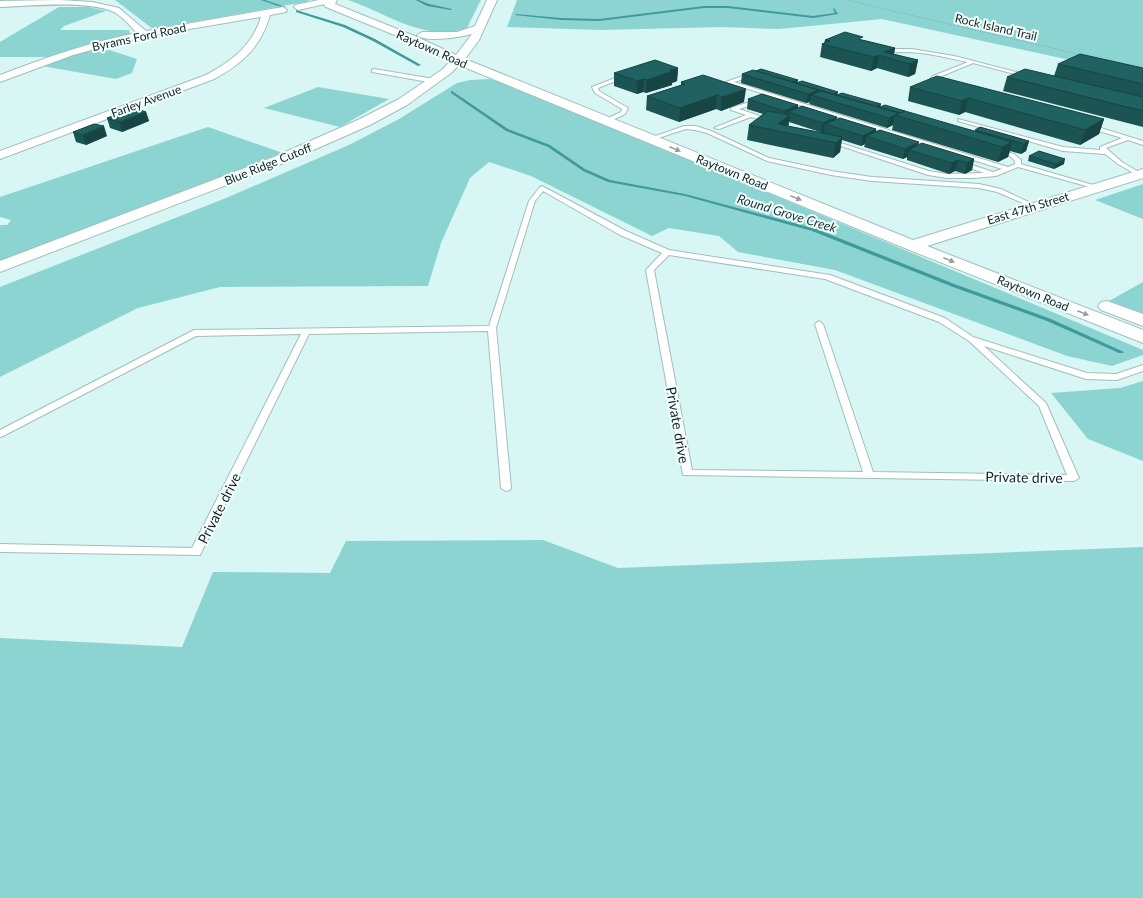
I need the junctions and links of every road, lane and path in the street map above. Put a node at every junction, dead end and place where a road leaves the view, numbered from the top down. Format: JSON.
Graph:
{"nodes":[{"id":1,"x":332,"y":0,"type":"edge"},
{"id":2,"x":492,"y":0,"type":"edge"},
{"id":3,"x":846,"y":0,"type":"edge"},
{"id":4,"x":0,"y":4,"type":"edge"},
{"id":5,"x":298,"y":7,"type":"dead end"},
{"id":6,"x":283,"y":10,"type":"dead end"},
{"id":7,"x":266,"y":14,"type":"junction"},
{"id":8,"x":479,"y":28,"type":"junction"},
{"id":9,"x":144,"y":34,"type":"junction"},
{"id":10,"x":422,"y":35,"type":"junction"},
{"id":11,"x":879,"y":54,"type":"edge"},
{"id":12,"x":1088,"y":56,"type":"edge"},
{"id":13,"x":461,"y":57,"type":"junction"},
{"id":14,"x":971,"y":63,"type":"junction"},
{"id":15,"x":374,"y":71,"type":"dead end"},
{"id":16,"x":626,"y":76,"type":"edge"},
{"id":17,"x":501,"y":78,"type":"junction"},
{"id":18,"x":1035,"y":78,"type":"edge"},
{"id":19,"x":0,"y":79,"type":"edge"},
{"id":20,"x":762,"y":80,"type":"edge"},
{"id":21,"x":434,"y":81,"type":"junction"},
{"id":22,"x":942,"y":86,"type":"edge"},
{"id":23,"x":765,"y":103,"type":"edge"},
{"id":24,"x":752,"y":115,"type":"junction"},
{"id":25,"x":612,"y":118,"type":"junction"},
{"id":26,"x":960,"y":120,"type":"dead end"},
{"id":27,"x":1081,"y":124,"type":"edge"},
{"id":28,"x":781,"y":125,"type":"edge"},
{"id":29,"x":717,"y":128,"type":"dead end"},
{"id":30,"x":665,"y":134,"type":"junction"},
{"id":31,"x":1129,"y":138,"type":"junction"},
{"id":32,"x":650,"y":139,"type":"junction"},
{"id":33,"x":825,"y":139,"type":"edge"},
{"id":34,"x":1143,"y":143,"type":"edge"},
{"id":35,"x":989,"y":148,"type":"edge"},
{"id":36,"x":1105,"y":152,"type":"junction"},
{"id":37,"x":0,"y":155,"type":"edge"},
{"id":38,"x":951,"y":161,"type":"edge"},
{"id":39,"x":1018,"y":165,"type":"junction"},
{"id":40,"x":1009,"y":169,"type":"junction"},
{"id":41,"x":996,"y":174,"type":"junction"},
{"id":42,"x":1141,"y":174,"type":"edge"},
{"id":43,"x":1097,"y":187,"type":"junction"},
{"id":44,"x":1034,"y":206,"type":"junction"},
{"id":45,"x":921,"y":242,"type":"junction"},
{"id":46,"x":667,"y":252,"type":"junction"},
{"id":47,"x":0,"y":267,"type":"edge"},
{"id":48,"x":1143,"y":320,"type":"edge"},
{"id":49,"x":819,"y":324,"type":"dead end"},
{"id":50,"x":492,"y":328,"type":"junction"},
{"id":51,"x":308,"y":330,"type":"junction"},
{"id":52,"x":1143,"y":336,"type":"edge"},
{"id":53,"x":970,"y":339,"type":"junction"},
{"id":54,"x":1143,"y":368,"type":"edge"},
{"id":55,"x":0,"y":434,"type":"edge"},
{"id":56,"x":869,"y":476,"type":"junction"},
{"id":57,"x":506,"y":488,"type":"dead end"},
{"id":58,"x":0,"y":548,"type":"edge"}],
"edges":[{"from":1,"to":5,"type":"street"},
{"from":1,"to":10,"type":"main road","name":"Raytown Road"},
{"from":1,"to":13,"type":"main road","name":"Raytown Road"},
{"from":2,"to":8,"type":"main road","name":"Blue Ridge Cutoff"},
{"from":3,"to":12,"type":"path","name":"Rock Island Trail"},
{"from":4,"to":9,"type":"street"},
{"from":6,"to":7,"type":"street","name":"Byrams Ford Road"},
{"from":7,"to":9,"type":"street","name":"Byrams Ford Road"},
{"from":7,"to":37,"type":"street","name":"Farley Avenue"},
{"from":8,"to":10,"type":"main road"},
{"from":8,"to":13,"type":"main road","name":"Blue Ridge Cutoff"},
{"from":9,"to":19,"type":"street","name":"Byrams Ford Road"},
{"from":10,"to":13,"type":"main road","name":"Raytown Road"},
{"from":11,"to":14,"type":"lane"},
{"from":13,"to":17,"type":"main road","name":"Raytown Road"},
{"from":13,"to":21,"type":"main road","name":"Blue Ridge Cutoff"},
{"from":13,"to":25,"type":"main road","name":"Raytown Road"},
{"from":14,"to":18,"type":"lane"},
{"from":14,"to":22,"type":"lane"},
{"from":15,"to":21,"type":"lane"},
{"from":16,"to":25,"type":"lane"},
{"from":17,"to":21,"type":"main road"},
{"from":17,"to":25,"type":"main road","name":"Raytown Road"},
{"from":20,"to":40,"type":"lane"},
{"from":21,"to":47,"type":"main road","name":"Blue Ridge Cutoff"},
{"from":23,"to":24,"type":"lane"},
{"from":24,"to":28,"type":"lane"},
{"from":24,"to":29,"type":"lane"},
{"from":25,"to":30,"type":"main road","name":"Raytown Road"},
{"from":25,"to":32,"type":"main road","name":"Raytown Road"},
{"from":26,"to":36,"type":"lane"},
{"from":27,"to":31,"type":"lane"},
{"from":30,"to":32,"type":"lane"},
{"from":30,"to":44,"type":"lane"},
{"from":30,"to":45,"type":"main road","name":"Raytown Road"},
{"from":31,"to":34,"type":"lane"},
{"from":31,"to":36,"type":"lane"},
{"from":32,"to":45,"type":"main road","name":"Raytown Road","one_way":true},
{"from":33,"to":41,"type":"lane"},
{"from":35,"to":39,"type":"lane"},
{"from":36,"to":42,"type":"lane"},
{"from":38,"to":41,"type":"lane"},
{"from":39,"to":40,"type":"lane"},
{"from":39,"to":43,"type":"lane"},
{"from":40,"to":41,"type":"lane"},
{"from":42,"to":43,"type":"main road","name":"East 47th Street"},
{"from":43,"to":44,"type":"main road","name":"East 47th Street"},
{"from":44,"to":45,"type":"main road","name":"East 47th Street"},
{"from":45,"to":48,"type":"main road","name":"Raytown Road"},
{"from":45,"to":52,"type":"main road","name":"Raytown Road","one_way":true},
{"from":46,"to":50,"type":"lane","name":"Private drive"},
{"from":46,"to":53,"type":"lane","name":"Private drive"},
{"from":46,"to":56,"type":"lane","name":"Private drive"},
{"from":49,"to":56,"type":"lane"},
{"from":50,"to":51,"type":"lane"},
{"from":50,"to":57,"type":"lane","name":"Private drive"},
{"from":51,"to":55,"type":"lane"},
{"from":51,"to":58,"type":"lane","name":"Private drive"},
{"from":53,"to":54,"type":"lane","name":"Private drive"},
{"from":53,"to":56,"type":"lane","name":"Private drive"}]}
